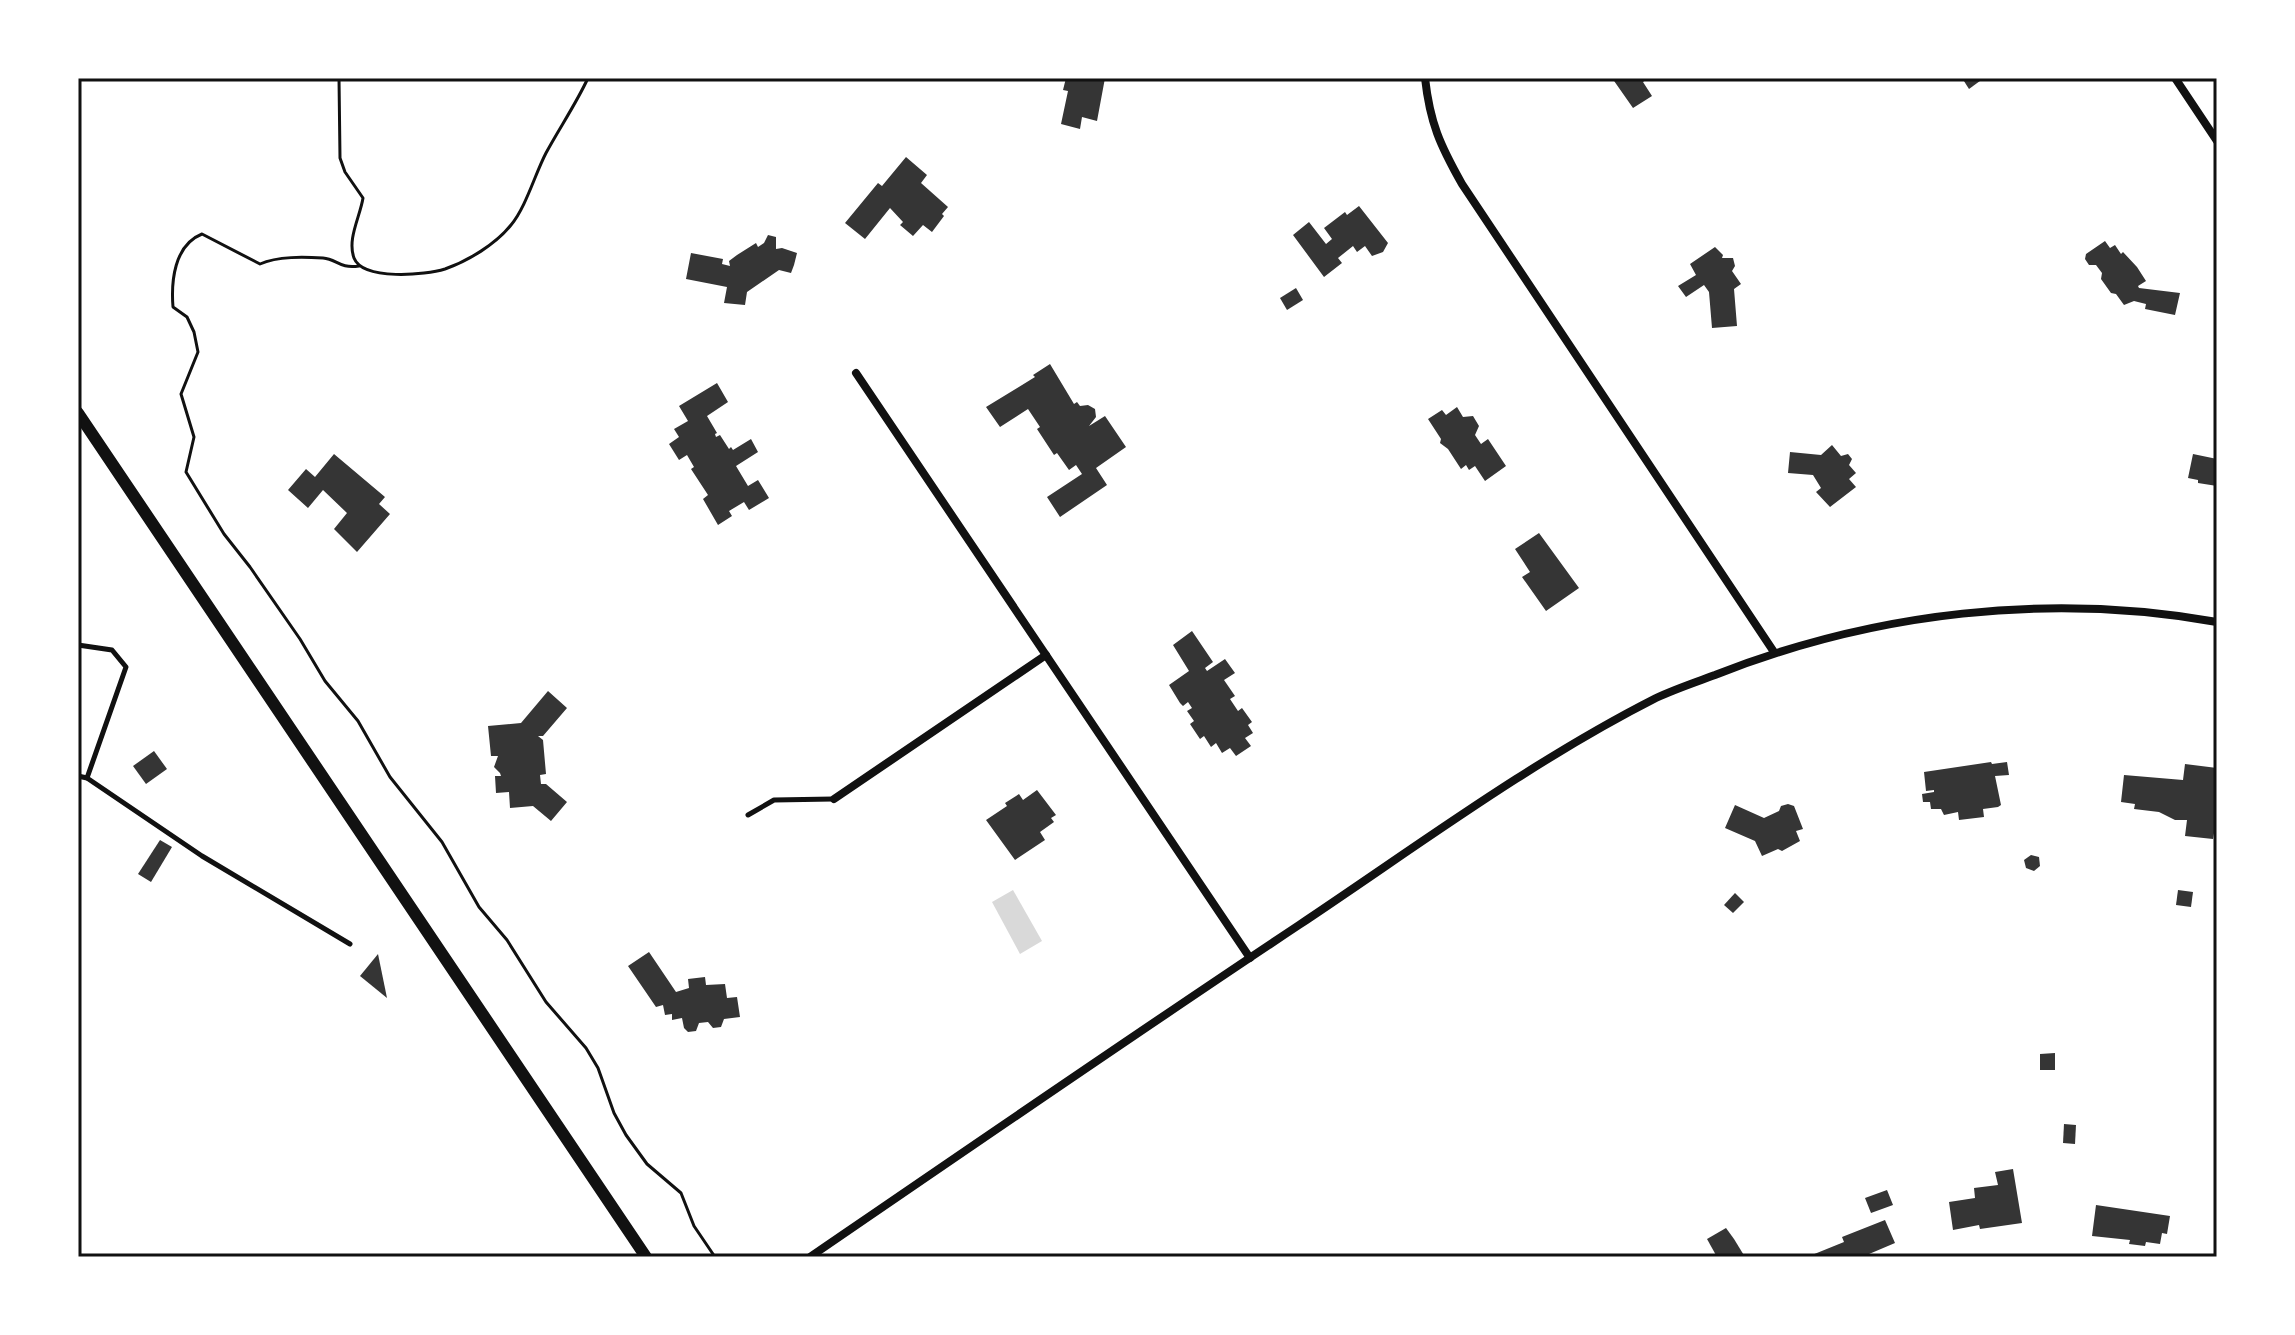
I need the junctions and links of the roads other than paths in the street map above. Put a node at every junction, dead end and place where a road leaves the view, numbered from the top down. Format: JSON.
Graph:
{"nodes":[{"id":1,"x":1425,"y":78,"type":"edge"},
{"id":2,"x":2175,"y":78,"type":"edge"},
{"id":3,"x":2217,"y":141,"type":"edge"},
{"id":4,"x":856,"y":373,"type":"dead end"},
{"id":5,"x":78,"y":413,"type":"edge"},
{"id":6,"x":2217,"y":622,"type":"edge"},
{"id":7,"x":78,"y":645,"type":"edge"},
{"id":8,"x":1774,"y":652,"type":"junction"},
{"id":9,"x":1046,"y":655,"type":"junction"},
{"id":10,"x":78,"y":776,"type":"edge"},
{"id":11,"x":87,"y":778,"type":"junction"},
{"id":12,"x":834,"y":799,"type":"joint"},
{"id":13,"x":748,"y":815,"type":"dead end"},
{"id":14,"x":350,"y":944,"type":"dead end"},
{"id":15,"x":1250,"y":958,"type":"junction"},
{"id":16,"x":646,"y":1257,"type":"edge"},
{"id":17,"x":810,"y":1257,"type":"edge"}],
"edges":[{"from":1,"to":8,"type":"street"},
{"from":2,"to":3,"type":"street"},
{"from":4,"to":9,"type":"street"},
{"from":5,"to":16,"type":"street"},
{"from":6,"to":8,"type":"street"},
{"from":7,"to":11,"type":"lane"},
{"from":8,"to":15,"type":"street"},
{"from":9,"to":12,"type":"street"},
{"from":9,"to":15,"type":"street"},
{"from":10,"to":11,"type":"lane"},
{"from":11,"to":14,"type":"lane"},
{"from":12,"to":13,"type":"lane"},
{"from":15,"to":17,"type":"street"}]}
